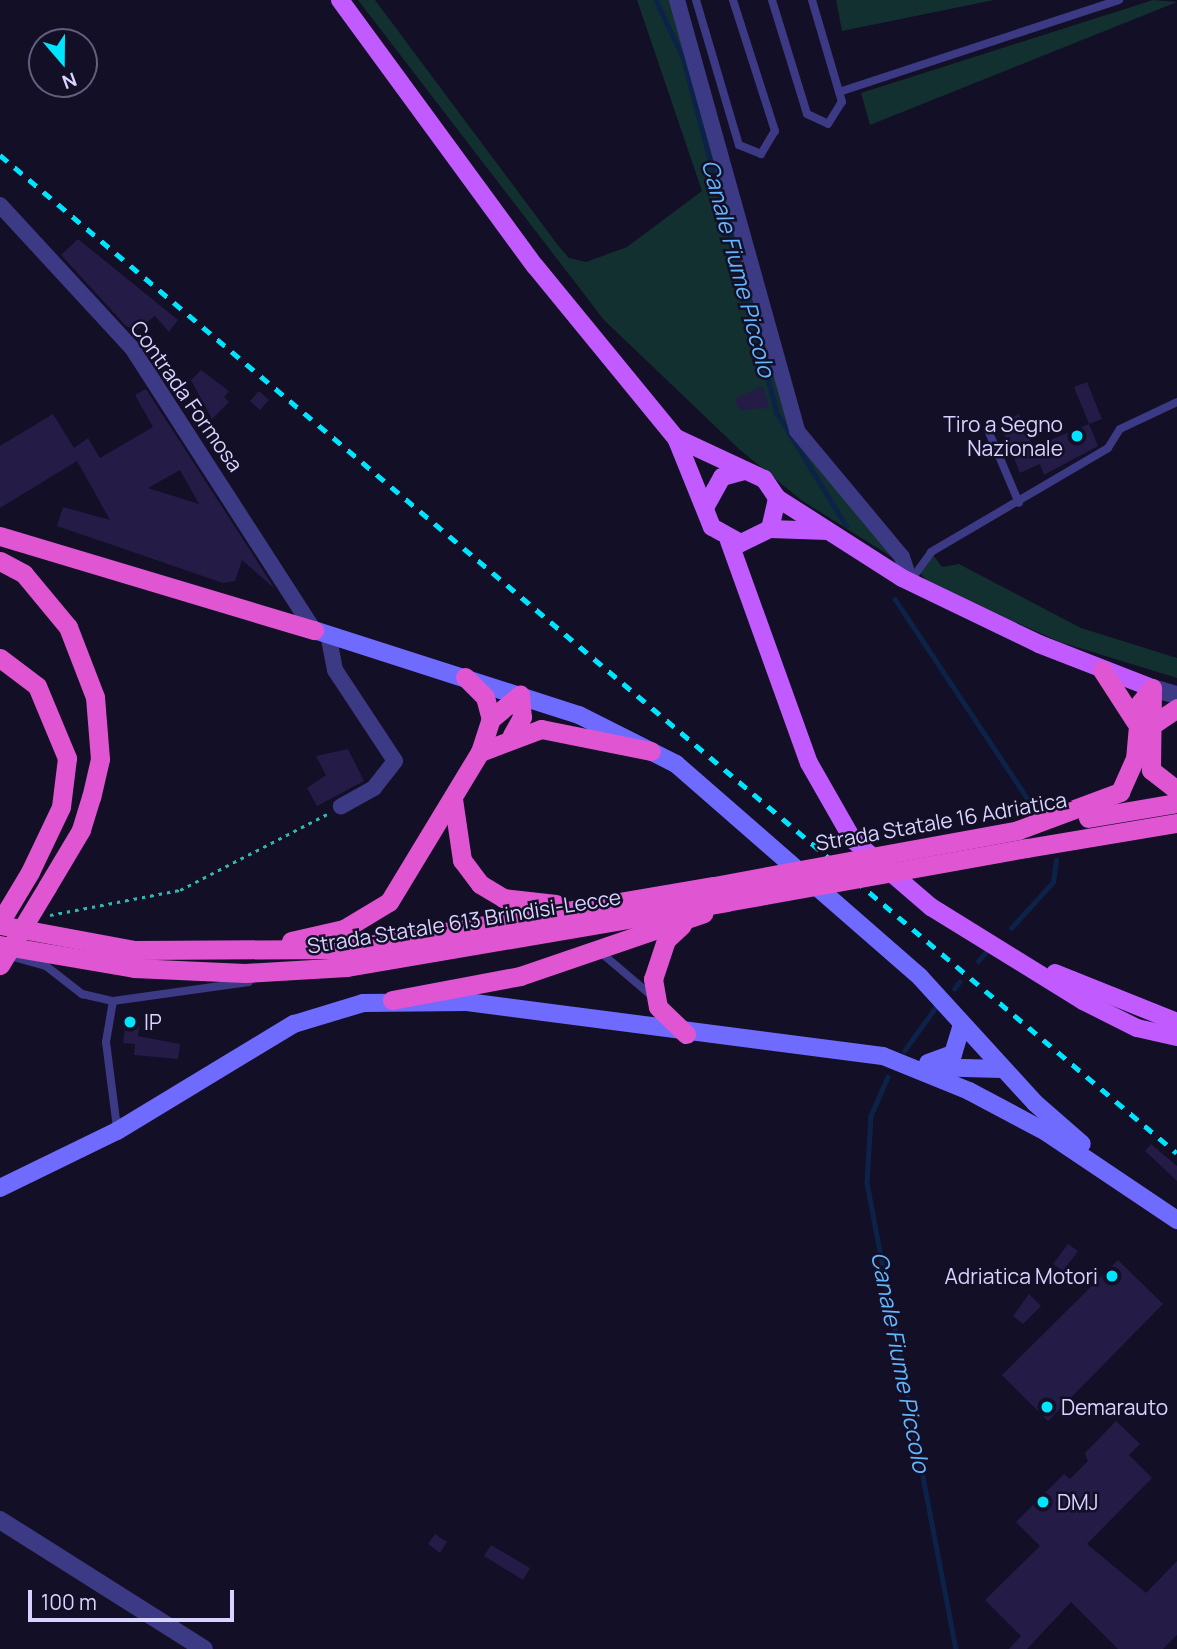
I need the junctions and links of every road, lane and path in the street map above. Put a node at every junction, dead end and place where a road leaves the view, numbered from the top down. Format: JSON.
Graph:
{"nodes":[{"id":1,"x":340,"y":0,"type":"edge"},
{"id":2,"x":677,"y":0,"type":"edge"},
{"id":3,"x":696,"y":0,"type":"edge"},
{"id":4,"x":733,"y":0,"type":"edge"},
{"id":5,"x":772,"y":0,"type":"edge"},
{"id":6,"x":812,"y":0,"type":"edge"},
{"id":7,"x":1119,"y":0,"type":"edge"},
{"id":8,"x":839,"y":92,"type":"junction"},
{"id":9,"x":0,"y":205,"type":"edge"},
{"id":10,"x":1177,"y":402,"type":"edge"},
{"id":11,"x":988,"y":430,"type":"dead end"},
{"id":12,"x":676,"y":438,"type":"junction"},
{"id":13,"x":744,"y":471,"type":"junction"},
{"id":14,"x":777,"y":498,"type":"junction"},
{"id":15,"x":1019,"y":503,"type":"junction"},
{"id":16,"x":706,"y":506,"type":"junction"},
{"id":17,"x":770,"y":530,"type":"junction"},
{"id":18,"x":828,"y":531,"type":"junction"},
{"id":19,"x":0,"y":536,"type":"edge"},
{"id":20,"x":729,"y":541,"type":"junction"},
{"id":21,"x":0,"y":561,"type":"edge"},
{"id":22,"x":910,"y":582,"type":"junction"},
{"id":23,"x":321,"y":632,"type":"junction"},
{"id":24,"x":0,"y":658,"type":"edge"},
{"id":25,"x":1102,"y":670,"type":"junction"},
{"id":26,"x":466,"y":677,"type":"junction"},
{"id":27,"x":1152,"y":688,"type":"junction"},
{"id":28,"x":520,"y":695,"type":"junction"},
{"id":29,"x":1177,"y":695,"type":"edge"},
{"id":30,"x":1177,"y":708,"type":"edge"},
{"id":31,"x":491,"y":719,"type":"junction"},
{"id":32,"x":1145,"y":722,"type":"junction"},
{"id":33,"x":512,"y":735,"type":"junction"},
{"id":34,"x":651,"y":751,"type":"junction"},
{"id":35,"x":480,"y":752,"type":"junction"},
{"id":36,"x":1177,"y":790,"type":"edge"},
{"id":37,"x":453,"y":798,"type":"junction"},
{"id":38,"x":1177,"y":803,"type":"edge"},
{"id":39,"x":341,"y":806,"type":"joint"},
{"id":40,"x":1177,"y":823,"type":"edge"},
{"id":41,"x":1018,"y":830,"type":"junction"},
{"id":42,"x":714,"y":886,"type":"joint"},
{"id":43,"x":623,"y":902,"type":"junction"},
{"id":44,"x":726,"y":902,"type":"junction"},
{"id":45,"x":46,"y":915,"type":"dead end"},
{"id":46,"x":685,"y":922,"type":"junction"},
{"id":47,"x":0,"y":923,"type":"edge"},
{"id":48,"x":976,"y":936,"type":"junction"},
{"id":49,"x":0,"y":945,"type":"edge"},
{"id":50,"x":463,"y":949,"type":"junction"},
{"id":51,"x":599,"y":951,"type":"junction"},
{"id":52,"x":0,"y":954,"type":"edge"},
{"id":53,"x":229,"y":954,"type":"junction"},
{"id":54,"x":0,"y":965,"type":"edge"},
{"id":55,"x":654,"y":998,"type":"junction"},
{"id":56,"x":392,"y":1000,"type":"junction"},
{"id":57,"x":113,"y":1001,"type":"junction"},
{"id":58,"x":1177,"y":1022,"type":"edge"},
{"id":59,"x":962,"y":1024,"type":"junction"},
{"id":60,"x":686,"y":1034,"type":"junction"},
{"id":61,"x":1177,"y":1037,"type":"edge"},
{"id":62,"x":903,"y":1064,"type":"junction"},
{"id":63,"x":1002,"y":1069,"type":"junction"},
{"id":64,"x":969,"y":1091,"type":"junction"},
{"id":65,"x":118,"y":1103,"type":"junction"},
{"id":66,"x":137,"y":1119,"type":"junction"},
{"id":67,"x":117,"y":1131,"type":"junction"},
{"id":68,"x":1120,"y":1175,"type":"junction"},
{"id":69,"x":0,"y":1188,"type":"edge"},
{"id":70,"x":1177,"y":1220,"type":"edge"},
{"id":71,"x":0,"y":1520,"type":"edge"},
{"id":72,"x":204,"y":1649,"type":"edge"}],
"edges":[{"from":1,"to":12,"type":"main road"},
{"from":2,"to":22,"type":"street"},
{"from":3,"to":4,"type":"lane"},
{"from":5,"to":8,"type":"lane"},
{"from":6,"to":8,"type":"lane"},
{"from":7,"to":8,"type":"lane"},
{"from":9,"to":23,"type":"street","name":"Contrada Formosa"},
{"from":10,"to":15,"type":"lane"},
{"from":11,"to":15,"type":"lane"},
{"from":12,"to":13,"type":"main road"},
{"from":12,"to":16,"type":"main road"},
{"from":13,"to":14,"type":"main road"},
{"from":13,"to":16,"type":"main road"},
{"from":14,"to":17,"type":"main road"},
{"from":14,"to":18,"type":"main road"},
{"from":15,"to":22,"type":"lane"},
{"from":16,"to":20,"type":"main road"},
{"from":17,"to":18,"type":"main road"},
{"from":17,"to":20,"type":"main road"},
{"from":18,"to":22,"type":"main road"},
{"from":19,"to":23,"type":"highway"},
{"from":20,"to":48,"type":"main road"},
{"from":21,"to":54,"type":"highway","bridge":true},
{"from":22,"to":25,"type":"main road"},
{"from":23,"to":26,"type":"main road"},
{"from":23,"to":39,"type":"street"},
{"from":24,"to":47,"type":"highway","bridge":true},
{"from":25,"to":27,"type":"main road"},
{"from":25,"to":32,"type":"highway"},
{"from":26,"to":28,"type":"main road"},
{"from":26,"to":31,"type":"highway"},
{"from":27,"to":29,"type":"street"},
{"from":27,"to":32,"type":"highway"},
{"from":28,"to":31,"type":"highway"},
{"from":28,"to":33,"type":"highway"},
{"from":28,"to":34,"type":"main road"},
{"from":30,"to":32,"type":"highway"},
{"from":31,"to":35,"type":"highway"},
{"from":32,"to":36,"type":"highway"},
{"from":32,"to":41,"type":"highway"},
{"from":33,"to":34,"type":"highway"},
{"from":33,"to":35,"type":"highway"},
{"from":34,"to":59,"type":"main road"},
{"from":35,"to":37,"type":"highway"},
{"from":37,"to":43,"type":"highway"},
{"from":37,"to":53,"type":"highway"},
{"from":38,"to":41,"type":"highway","name":"Strada Statale 16 Adriatica"},
{"from":39,"to":45,"type":"path"},
{"from":40,"to":44,"type":"highway","name":"Strada Statale 16 Adriatica","bridge":true},
{"from":41,"to":42,"type":"highway","name":"Strada Statale 16 Adriatica","bridge":true},
{"from":42,"to":43,"type":"highway","name":"Strada Statale 613 Brindisi-Lecce"},
{"from":43,"to":53,"type":"highway","name":"Strada Statale 613 Brindisi-Lecce"},
{"from":44,"to":46,"type":"highway"},
{"from":44,"to":50,"type":"highway","name":"Strada Statale 613 Brindisi-Lecce"},
{"from":46,"to":51,"type":"highway"},
{"from":46,"to":55,"type":"highway"},
{"from":47,"to":53,"type":"highway","name":"Strada Statale 613 Brindisi-Lecce"},
{"from":48,"to":58,"type":"main road"},
{"from":48,"to":61,"type":"main road"},
{"from":49,"to":50,"type":"highway","name":"Strada Statale 613 Brindisi-Lecce"},
{"from":50,"to":57,"type":"lane"},
{"from":51,"to":55,"type":"lane"},
{"from":51,"to":56,"type":"highway"},
{"from":52,"to":57,"type":"lane"},
{"from":55,"to":60,"type":"highway"},
{"from":56,"to":60,"type":"main road"},
{"from":56,"to":66,"type":"main road"},
{"from":57,"to":65,"type":"lane"},
{"from":59,"to":62,"type":"main road"},
{"from":59,"to":63,"type":"main road"},
{"from":60,"to":62,"type":"main road"},
{"from":62,"to":63,"type":"main road"},
{"from":62,"to":64,"type":"main road"},
{"from":63,"to":64,"type":"main road"},
{"from":63,"to":68,"type":"main road"},
{"from":64,"to":68,"type":"main road"},
{"from":65,"to":66,"type":"lane"},
{"from":65,"to":67,"type":"lane"},
{"from":66,"to":67,"type":"main road"},
{"from":67,"to":69,"type":"main road"},
{"from":68,"to":70,"type":"main road"},
{"from":71,"to":72,"type":"street"}]}
